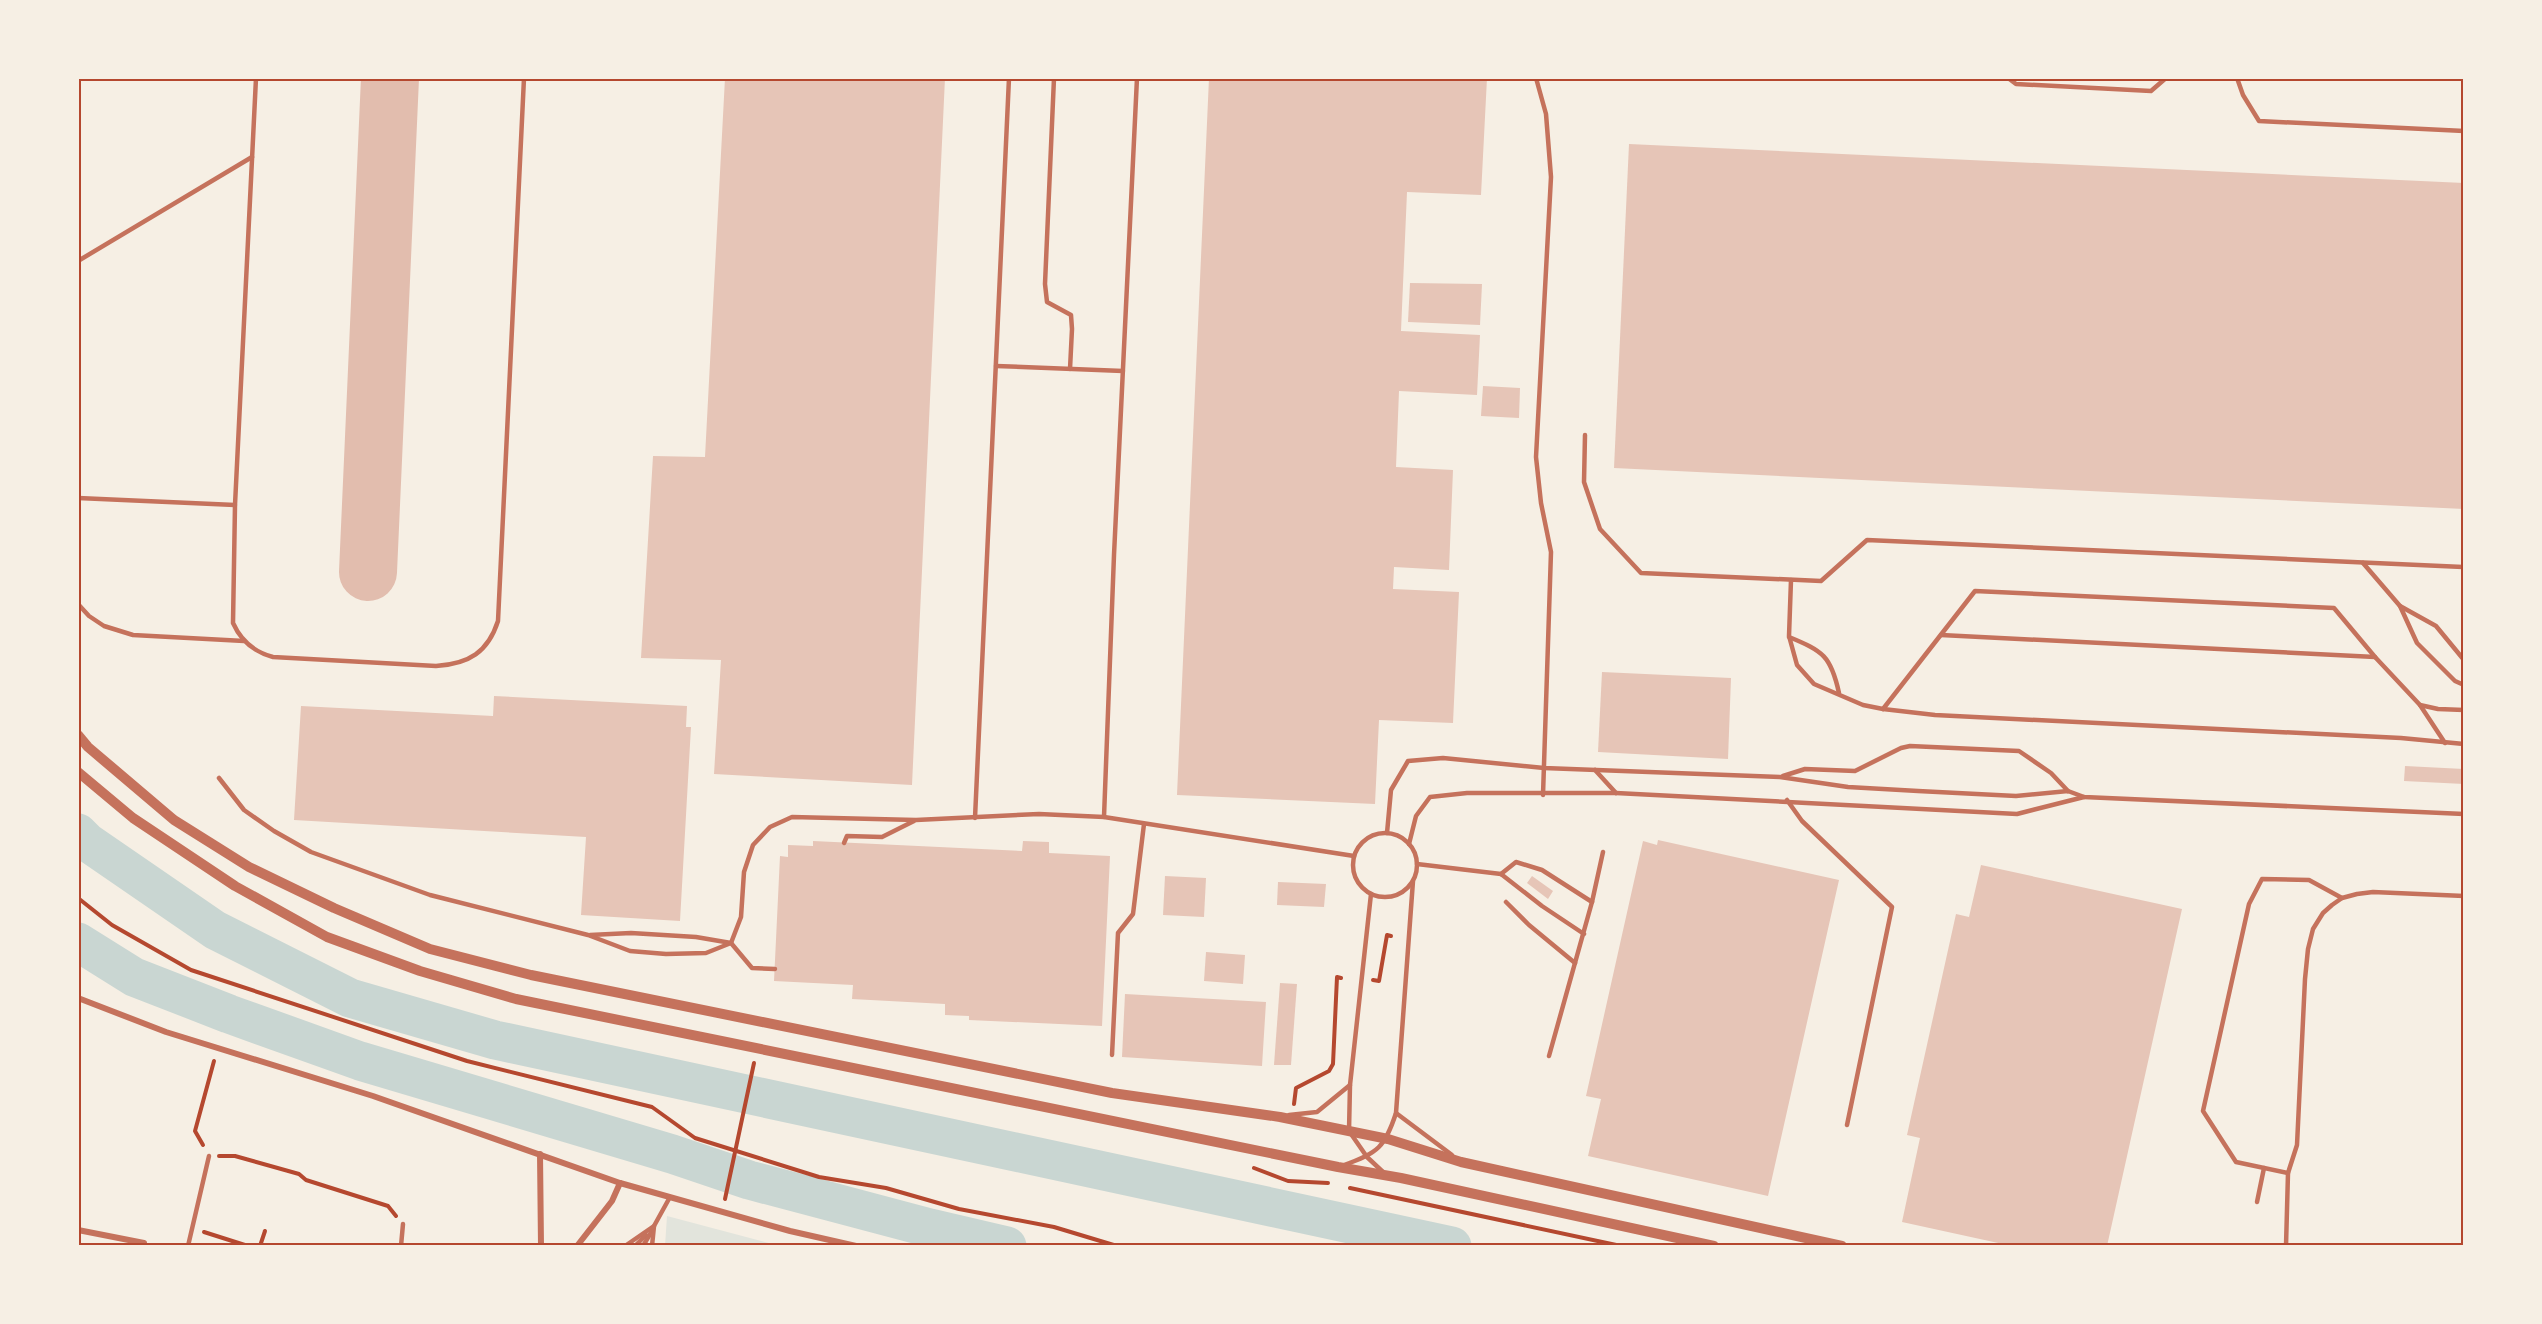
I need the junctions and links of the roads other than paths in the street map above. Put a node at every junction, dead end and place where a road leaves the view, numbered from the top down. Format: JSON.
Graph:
{"nodes":[{"id":1,"x":256,"y":78,"type":"edge"},
{"id":2,"x":524,"y":78,"type":"edge"},
{"id":3,"x":1010,"y":78,"type":"edge"},
{"id":4,"x":1054,"y":78,"type":"edge"},
{"id":5,"x":1137,"y":78,"type":"edge"},
{"id":6,"x":1536,"y":78,"type":"edge"},
{"id":7,"x":2008,"y":78,"type":"edge"},
{"id":8,"x":2166,"y":78,"type":"edge"},
{"id":9,"x":2237,"y":78,"type":"edge"},
{"id":10,"x":2464,"y":131,"type":"edge"},
{"id":11,"x":252,"y":157,"type":"junction"},
{"id":12,"x":78,"y":261,"type":"edge"},
{"id":13,"x":996,"y":366,"type":"junction"},
{"id":14,"x":1070,"y":369,"type":"junction"},
{"id":15,"x":1123,"y":371,"type":"junction"},
{"id":16,"x":1586,"y":435,"type":"dead end"},
{"id":17,"x":78,"y":498,"type":"edge"},
{"id":18,"x":235,"y":505,"type":"junction"},
{"id":19,"x":2363,"y":563,"type":"junction"},
{"id":20,"x":2463,"y":567,"type":"edge"},
{"id":21,"x":1791,"y":580,"type":"junction"},
{"id":22,"x":78,"y":603,"type":"edge"},
{"id":23,"x":2400,"y":606,"type":"junction"},
{"id":24,"x":1941,"y":635,"type":"junction"},
{"id":25,"x":1789,"y":636,"type":"junction"},
{"id":26,"x":244,"y":641,"type":"junction"},
{"id":27,"x":2375,"y":657,"type":"junction"},
{"id":28,"x":2464,"y":660,"type":"edge"},
{"id":29,"x":2464,"y":685,"type":"edge"},
{"id":30,"x":1839,"y":693,"type":"junction"},
{"id":31,"x":2420,"y":705,"type":"junction"},
{"id":32,"x":1883,"y":709,"type":"junction"},
{"id":33,"x":2464,"y":710,"type":"edge"},
{"id":34,"x":78,"y":735,"type":"edge"},
{"id":35,"x":2445,"y":743,"type":"junction"},
{"id":36,"x":2464,"y":744,"type":"edge"},
{"id":37,"x":1544,"y":768,"type":"junction"},
{"id":38,"x":1595,"y":770,"type":"junction"},
{"id":39,"x":78,"y":772,"type":"edge"},
{"id":40,"x":1780,"y":777,"type":"junction"},
{"id":41,"x":219,"y":778,"type":"dead end"},
{"id":42,"x":2068,"y":791,"type":"junction"},
{"id":43,"x":1616,"y":793,"type":"junction"},
{"id":44,"x":1543,"y":795,"type":"junction"},
{"id":45,"x":2084,"y":797,"type":"junction"},
{"id":46,"x":1787,"y":800,"type":"junction"},
{"id":47,"x":2464,"y":814,"type":"edge"},
{"id":48,"x":975,"y":818,"type":"junction"},
{"id":49,"x":1104,"y":818,"type":"junction"},
{"id":50,"x":916,"y":820,"type":"junction"},
{"id":51,"x":1144,"y":824,"type":"junction"},
{"id":52,"x":1388,"y":833,"type":"junction"},
{"id":53,"x":844,"y":843,"type":"dead end"},
{"id":54,"x":1409,"y":844,"type":"junction"},
{"id":55,"x":1603,"y":852,"type":"dead end"},
{"id":56,"x":1354,"y":856,"type":"junction"},
{"id":57,"x":1417,"y":864,"type":"junction"},
{"id":58,"x":1502,"y":874,"type":"junction"},
{"id":59,"x":1413,"y":881,"type":"junction"},
{"id":60,"x":1371,"y":894,"type":"junction"},
{"id":61,"x":2464,"y":896,"type":"edge"},
{"id":62,"x":2342,"y":898,"type":"junction"},
{"id":63,"x":1506,"y":902,"type":"dead end"},
{"id":64,"x":1592,"y":902,"type":"junction"},
{"id":65,"x":1584,"y":934,"type":"junction"},
{"id":66,"x":588,"y":935,"type":"junction"},
{"id":67,"x":731,"y":943,"type":"junction"},
{"id":68,"x":1575,"y":963,"type":"junction"},
{"id":69,"x":774,"y":969,"type":"dead end"},
{"id":70,"x":78,"y":998,"type":"edge"},
{"id":71,"x":1112,"y":1055,"type":"dead end"},
{"id":72,"x":1549,"y":1056,"type":"dead end"},
{"id":73,"x":1350,"y":1085,"type":"junction"},
{"id":74,"x":1396,"y":1113,"type":"junction"},
{"id":75,"x":1280,"y":1117,"type":"junction"},
{"id":76,"x":1847,"y":1125,"type":"dead end"},
{"id":77,"x":1349,"y":1131,"type":"junction"},
{"id":78,"x":1388,"y":1139,"type":"junction"},
{"id":79,"x":540,"y":1154,"type":"junction"},
{"id":80,"x":209,"y":1156,"type":"road end"},
{"id":81,"x":1367,"y":1157,"type":"junction"},
{"id":82,"x":1461,"y":1162,"type":"junction"},
{"id":83,"x":1338,"y":1167,"type":"junction"},
{"id":84,"x":2264,"y":1168,"type":"junction"},
{"id":85,"x":2288,"y":1173,"type":"junction"},
{"id":86,"x":1386,"y":1175,"type":"junction"},
{"id":87,"x":620,"y":1183,"type":"junction"},
{"id":88,"x":670,"y":1197,"type":"junction"},
{"id":89,"x":2257,"y":1202,"type":"dead end"},
{"id":90,"x":403,"y":1224,"type":"road end"},
{"id":91,"x":654,"y":1226,"type":"junction"},
{"id":92,"x":78,"y":1230,"type":"edge"},
{"id":93,"x":144,"y":1243,"type":"dead end"},
{"id":94,"x":188,"y":1246,"type":"edge"},
{"id":95,"x":401,"y":1246,"type":"edge"},
{"id":96,"x":541,"y":1246,"type":"edge"},
{"id":97,"x":577,"y":1246,"type":"edge"},
{"id":98,"x":625,"y":1246,"type":"edge"},
{"id":99,"x":634,"y":1246,"type":"edge"},
{"id":100,"x":644,"y":1246,"type":"edge"},
{"id":101,"x":652,"y":1246,"type":"edge"},
{"id":102,"x":856,"y":1246,"type":"edge"},
{"id":103,"x":1714,"y":1246,"type":"edge"},
{"id":104,"x":1842,"y":1246,"type":"edge"},
{"id":105,"x":2286,"y":1246,"type":"edge"}],
"edges":[{"from":1,"to":11,"type":"lane"},
{"from":2,"to":26,"type":"lane"},
{"from":3,"to":13,"type":"lane"},
{"from":4,"to":14,"type":"lane"},
{"from":5,"to":15,"type":"lane"},
{"from":6,"to":37,"type":"lane"},
{"from":7,"to":8,"type":"lane"},
{"from":9,"to":10,"type":"lane"},
{"from":11,"to":12,"type":"lane"},
{"from":11,"to":18,"type":"lane"},
{"from":13,"to":14,"type":"lane"},
{"from":13,"to":48,"type":"lane"},
{"from":14,"to":15,"type":"lane"},
{"from":15,"to":49,"type":"lane"},
{"from":16,"to":21,"type":"lane"},
{"from":17,"to":18,"type":"lane"},
{"from":18,"to":26,"type":"lane"},
{"from":19,"to":20,"type":"lane"},
{"from":19,"to":21,"type":"lane"},
{"from":19,"to":23,"type":"lane"},
{"from":21,"to":25,"type":"lane"},
{"from":22,"to":26,"type":"lane"},
{"from":23,"to":28,"type":"lane"},
{"from":23,"to":29,"type":"lane"},
{"from":24,"to":27,"type":"lane"},
{"from":24,"to":27,"type":"lane"},
{"from":24,"to":32,"type":"lane"},
{"from":25,"to":30,"type":"lane"},
{"from":25,"to":30,"type":"lane"},
{"from":27,"to":31,"type":"lane"},
{"from":30,"to":32,"type":"lane"},
{"from":31,"to":33,"type":"lane"},
{"from":31,"to":35,"type":"lane"},
{"from":32,"to":35,"type":"lane"},
{"from":34,"to":75,"type":"street"},
{"from":35,"to":36,"type":"lane"},
{"from":37,"to":38,"type":"lane"},
{"from":37,"to":44,"type":"lane"},
{"from":37,"to":52,"type":"lane"},
{"from":38,"to":40,"type":"lane"},
{"from":38,"to":43,"type":"lane"},
{"from":39,"to":83,"type":"street"},
{"from":40,"to":42,"type":"lane"},
{"from":40,"to":42,"type":"lane"},
{"from":41,"to":66,"type":"lane"},
{"from":42,"to":45,"type":"lane"},
{"from":43,"to":44,"type":"lane"},
{"from":43,"to":46,"type":"lane"},
{"from":44,"to":54,"type":"lane"},
{"from":45,"to":46,"type":"lane"},
{"from":45,"to":47,"type":"lane"},
{"from":46,"to":76,"type":"lane"},
{"from":48,"to":49,"type":"lane"},
{"from":48,"to":50,"type":"lane"},
{"from":49,"to":51,"type":"lane"},
{"from":50,"to":53,"type":"lane"},
{"from":50,"to":67,"type":"lane"},
{"from":51,"to":56,"type":"lane"},
{"from":51,"to":71,"type":"lane"},
{"from":52,"to":54,"type":"lane"},
{"from":52,"to":56,"type":"lane"},
{"from":54,"to":57,"type":"lane"},
{"from":55,"to":64,"type":"lane"},
{"from":56,"to":60,"type":"lane"},
{"from":57,"to":58,"type":"lane"},
{"from":57,"to":59,"type":"lane"},
{"from":58,"to":64,"type":"lane"},
{"from":58,"to":65,"type":"lane"},
{"from":59,"to":60,"type":"lane"},
{"from":59,"to":74,"type":"lane"},
{"from":60,"to":73,"type":"lane"},
{"from":61,"to":62,"type":"lane"},
{"from":62,"to":84,"type":"lane"},
{"from":62,"to":85,"type":"lane"},
{"from":63,"to":68,"type":"lane"},
{"from":64,"to":65,"type":"lane"},
{"from":65,"to":68,"type":"lane"},
{"from":66,"to":67,"type":"lane"},
{"from":66,"to":67,"type":"lane"},
{"from":67,"to":69,"type":"lane"},
{"from":68,"to":72,"type":"lane"},
{"from":70,"to":79,"type":"street"},
{"from":73,"to":75,"type":"lane"},
{"from":73,"to":77,"type":"lane"},
{"from":74,"to":78,"type":"lane"},
{"from":74,"to":82,"type":"lane"},
{"from":75,"to":77,"type":"street"},
{"from":77,"to":78,"type":"street"},
{"from":77,"to":81,"type":"lane"},
{"from":78,"to":81,"type":"lane"},
{"from":78,"to":82,"type":"street"},
{"from":79,"to":87,"type":"street"},
{"from":79,"to":96,"type":"street"},
{"from":80,"to":94,"type":"lane"},
{"from":81,"to":83,"type":"lane"},
{"from":81,"to":86,"type":"lane"},
{"from":82,"to":104,"type":"street"},
{"from":83,"to":86,"type":"street"},
{"from":84,"to":85,"type":"lane"},
{"from":84,"to":89,"type":"lane"},
{"from":85,"to":105,"type":"lane"},
{"from":86,"to":103,"type":"street"},
{"from":87,"to":88,"type":"street"},
{"from":87,"to":97,"type":"street"},
{"from":88,"to":91,"type":"lane"},
{"from":88,"to":102,"type":"street"},
{"from":90,"to":95,"type":"lane"},
{"from":91,"to":98,"type":"lane"},
{"from":91,"to":99,"type":"lane"},
{"from":91,"to":100,"type":"lane"},
{"from":91,"to":101,"type":"lane"},
{"from":92,"to":93,"type":"street"}]}
